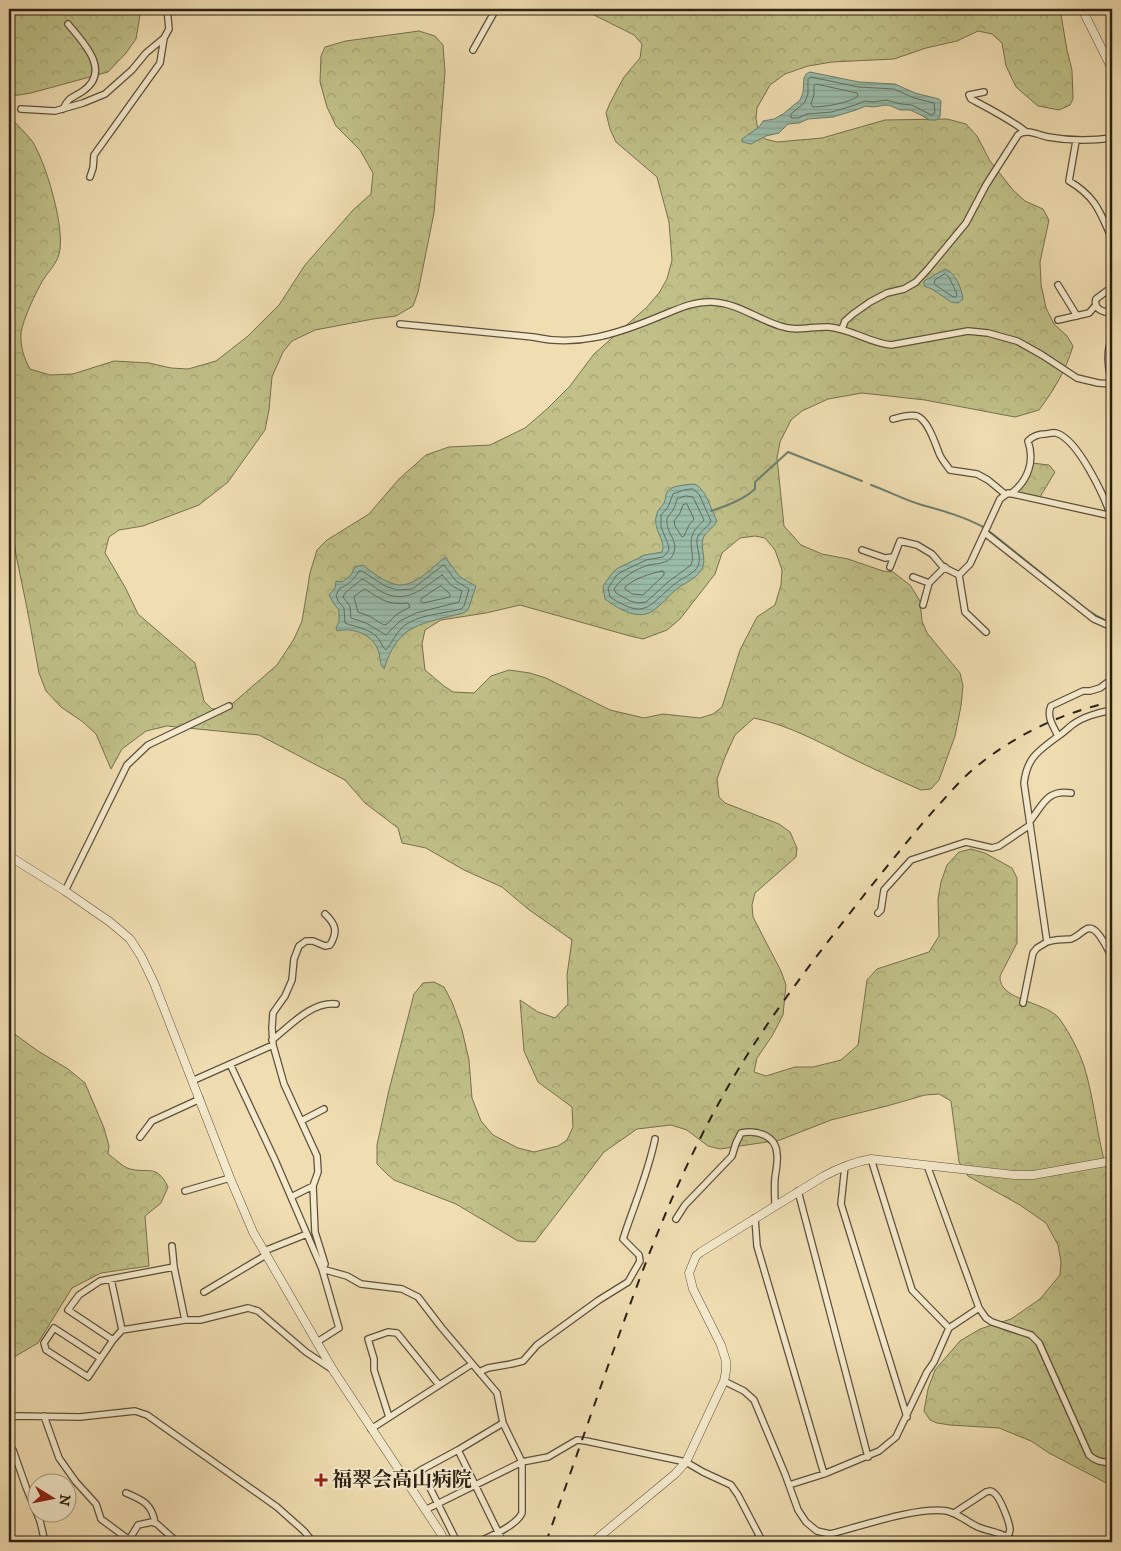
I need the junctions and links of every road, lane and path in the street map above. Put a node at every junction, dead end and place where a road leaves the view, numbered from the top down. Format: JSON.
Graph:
{"nodes":[{"id":1,"x":167,"y":9,"type":"edge"},
{"id":2,"x":496,"y":9,"type":"edge"},
{"id":3,"x":1082,"y":9,"type":"edge"},
{"id":4,"x":68,"y":24,"type":"dead end"},
{"id":5,"x":164,"y":38,"type":"junction"},
{"id":6,"x":473,"y":50,"type":"dead end"},
{"id":7,"x":1112,"y":69,"type":"edge"},
{"id":8,"x":984,"y":92,"type":"dead end"},
{"id":9,"x":21,"y":109,"type":"dead end"},
{"id":10,"x":63,"y":109,"type":"junction"},
{"id":11,"x":1025,"y":131,"type":"junction"},
{"id":12,"x":1112,"y":138,"type":"edge"},
{"id":13,"x":1076,"y":141,"type":"junction"},
{"id":14,"x":90,"y":177,"type":"dead end"},
{"id":15,"x":1112,"y":239,"type":"edge"},
{"id":16,"x":1058,"y":285,"type":"dead end"},
{"id":17,"x":1112,"y":287,"type":"edge"},
{"id":18,"x":1096,"y":305,"type":"junction"},
{"id":19,"x":1077,"y":316,"type":"junction"},
{"id":20,"x":1112,"y":319,"type":"edge"},
{"id":21,"x":1058,"y":320,"type":"dead end"},
{"id":22,"x":400,"y":324,"type":"dead end"},
{"id":23,"x":842,"y":329,"type":"junction"},
{"id":24,"x":1112,"y":339,"type":"edge"},
{"id":25,"x":1112,"y":383,"type":"edge"},
{"id":26,"x":893,"y":419,"type":"dead end"},
{"id":27,"x":1012,"y":493,"type":"junction"},
{"id":28,"x":1005,"y":494,"type":"junction"},
{"id":29,"x":1112,"y":516,"type":"edge"},
{"id":30,"x":985,"y":533,"type":"junction"},
{"id":31,"x":862,"y":550,"type":"dead end"},
{"id":32,"x":893,"y":557,"type":"junction"},
{"id":33,"x":890,"y":567,"type":"dead end"},
{"id":34,"x":945,"y":567,"type":"junction"},
{"id":35,"x":960,"y":575,"type":"junction"},
{"id":36,"x":913,"y":577,"type":"dead end"},
{"id":37,"x":929,"y":583,"type":"junction"},
{"id":38,"x":923,"y":605,"type":"dead end"},
{"id":39,"x":1112,"y":627,"type":"edge"},
{"id":40,"x":986,"y":632,"type":"dead end"},
{"id":41,"x":1112,"y":679,"type":"edge"},
{"id":42,"x":229,"y":706,"type":"dead end"},
{"id":43,"x":1112,"y":710,"type":"edge"},
{"id":44,"x":1058,"y":736,"type":"junction"},
{"id":45,"x":1071,"y":793,"type":"dead end"},
{"id":46,"x":1030,"y":823,"type":"junction"},
{"id":47,"x":9,"y":856,"type":"edge"},
{"id":48,"x":65,"y":891,"type":"junction"},
{"id":49,"x":878,"y":913,"type":"dead end"},
{"id":50,"x":325,"y":914,"type":"dead end"},
{"id":51,"x":1047,"y":942,"type":"junction"},
{"id":52,"x":1112,"y":954,"type":"edge"},
{"id":53,"x":1023,"y":1003,"type":"dead end"},
{"id":54,"x":336,"y":1004,"type":"dead end"},
{"id":55,"x":273,"y":1042,"type":"junction"},
{"id":56,"x":230,"y":1064,"type":"junction"},
{"id":57,"x":192,"y":1081,"type":"junction"},
{"id":58,"x":200,"y":1099,"type":"junction"},
{"id":59,"x":324,"y":1109,"type":"dead end"},
{"id":60,"x":301,"y":1121,"type":"junction"},
{"id":61,"x":140,"y":1137,"type":"dead end"},
{"id":62,"x":655,"y":1139,"type":"dead end"},
{"id":63,"x":871,"y":1159,"type":"junction"},
{"id":64,"x":1112,"y":1161,"type":"edge"},
{"id":65,"x":927,"y":1165,"type":"junction"},
{"id":66,"x":845,"y":1166,"type":"junction"},
{"id":67,"x":230,"y":1178,"type":"junction"},
{"id":68,"x":313,"y":1186,"type":"junction"},
{"id":69,"x":186,"y":1191,"type":"dead end"},
{"id":70,"x":798,"y":1191,"type":"junction"},
{"id":71,"x":291,"y":1197,"type":"junction"},
{"id":72,"x":775,"y":1206,"type":"junction"},
{"id":73,"x":755,"y":1218,"type":"junction"},
{"id":74,"x":676,"y":1219,"type":"dead end"},
{"id":75,"x":307,"y":1234,"type":"junction"},
{"id":76,"x":172,"y":1246,"type":"dead end"},
{"id":77,"x":265,"y":1253,"type":"junction"},
{"id":78,"x":174,"y":1267,"type":"junction"},
{"id":79,"x":322,"y":1269,"type":"junction"},
{"id":80,"x":111,"y":1279,"type":"junction"},
{"id":81,"x":204,"y":1292,"type":"dead end"},
{"id":82,"x":979,"y":1308,"type":"junction"},
{"id":83,"x":185,"y":1320,"type":"junction"},
{"id":84,"x":949,"y":1328,"type":"junction"},
{"id":85,"x":122,"y":1330,"type":"junction"},
{"id":86,"x":113,"y":1340,"type":"junction"},
{"id":87,"x":316,"y":1342,"type":"junction"},
{"id":88,"x":100,"y":1358,"type":"junction"},
{"id":89,"x":472,"y":1364,"type":"junction"},
{"id":90,"x":333,"y":1370,"type":"junction"},
{"id":91,"x":479,"y":1372,"type":"junction"},
{"id":92,"x":724,"y":1381,"type":"junction"},
{"id":93,"x":439,"y":1385,"type":"junction"},
{"id":94,"x":44,"y":1416,"type":"junction"},
{"id":95,"x":9,"y":1417,"type":"edge"},
{"id":96,"x":389,"y":1417,"type":"junction"},
{"id":97,"x":906,"y":1417,"type":"junction"},
{"id":98,"x":503,"y":1423,"type":"junction"},
{"id":99,"x":371,"y":1429,"type":"junction"},
{"id":100,"x":9,"y":1446,"type":"edge"},
{"id":101,"x":458,"y":1450,"type":"junction"},
{"id":102,"x":868,"y":1457,"type":"junction"},
{"id":103,"x":522,"y":1462,"type":"junction"},
{"id":104,"x":686,"y":1462,"type":"junction"},
{"id":105,"x":1112,"y":1463,"type":"edge"},
{"id":106,"x":421,"y":1470,"type":"junction"},
{"id":107,"x":824,"y":1474,"type":"junction"},
{"id":108,"x":406,"y":1480,"type":"junction"},
{"id":109,"x":476,"y":1485,"type":"junction"},
{"id":110,"x":789,"y":1486,"type":"junction"},
{"id":111,"x":126,"y":1492,"type":"dead end"},
{"id":112,"x":438,"y":1504,"type":"junction"},
{"id":113,"x":426,"y":1510,"type":"junction"},
{"id":114,"x":954,"y":1513,"type":"junction"},
{"id":115,"x":155,"y":1523,"type":"junction"},
{"id":116,"x":498,"y":1532,"type":"junction"},
{"id":117,"x":1008,"y":1539,"type":"edge"},
{"id":118,"x":130,"y":1541,"type":"edge"},
{"id":119,"x":45,"y":1542,"type":"edge"},
{"id":120,"x":177,"y":1542,"type":"edge"},
{"id":121,"x":313,"y":1542,"type":"edge"},
{"id":122,"x":445,"y":1542,"type":"edge"},
{"id":123,"x":457,"y":1542,"type":"edge"},
{"id":124,"x":478,"y":1542,"type":"edge"},
{"id":125,"x":502,"y":1542,"type":"edge"},
{"id":126,"x":593,"y":1542,"type":"edge"},
{"id":127,"x":765,"y":1542,"type":"edge"}],
"edges":[{"from":1,"to":5,"type":"street"},
{"from":2,"to":6,"type":"street"},
{"from":3,"to":7,"type":"street"},
{"from":4,"to":10,"type":"street"},
{"from":5,"to":10,"type":"street"},
{"from":5,"to":14,"type":"street"},
{"from":8,"to":11,"type":"street"},
{"from":9,"to":10,"type":"street"},
{"from":11,"to":13,"type":"street"},
{"from":11,"to":23,"type":"street"},
{"from":12,"to":13,"type":"street"},
{"from":13,"to":15,"type":"street"},
{"from":16,"to":19,"type":"street"},
{"from":17,"to":18,"type":"street"},
{"from":18,"to":19,"type":"street"},
{"from":18,"to":20,"type":"street"},
{"from":19,"to":21,"type":"street"},
{"from":22,"to":23,"type":"street"},
{"from":23,"to":25,"type":"street"},
{"from":24,"to":25,"type":"street"},
{"from":26,"to":28,"type":"street"},
{"from":27,"to":28,"type":"street"},
{"from":27,"to":29,"type":"street"},
{"from":27,"to":29,"type":"street"},
{"from":28,"to":30,"type":"street"},
{"from":30,"to":35,"type":"street"},
{"from":30,"to":39,"type":"street"},
{"from":31,"to":32,"type":"street"},
{"from":32,"to":33,"type":"street"},
{"from":32,"to":34,"type":"street"},
{"from":34,"to":35,"type":"street"},
{"from":34,"to":37,"type":"street"},
{"from":35,"to":40,"type":"street"},
{"from":36,"to":37,"type":"street"},
{"from":37,"to":38,"type":"street"},
{"from":41,"to":44,"type":"street"},
{"from":42,"to":48,"type":"street"},
{"from":43,"to":44,"type":"street"},
{"from":44,"to":46,"type":"street"},
{"from":45,"to":46,"type":"street"},
{"from":46,"to":49,"type":"street"},
{"from":46,"to":51,"type":"street"},
{"from":47,"to":48,"type":"street"},
{"from":48,"to":57,"type":"street"},
{"from":50,"to":55,"type":"street"},
{"from":51,"to":52,"type":"street"},
{"from":51,"to":53,"type":"street"},
{"from":54,"to":55,"type":"street"},
{"from":55,"to":56,"type":"street"},
{"from":55,"to":60,"type":"street"},
{"from":56,"to":57,"type":"street"},
{"from":56,"to":71,"type":"street"},
{"from":57,"to":58,"type":"street"},
{"from":58,"to":61,"type":"street"},
{"from":58,"to":67,"type":"street"},
{"from":59,"to":60,"type":"street"},
{"from":60,"to":68,"type":"street"},
{"from":62,"to":91,"type":"street"},
{"from":63,"to":65,"type":"street"},
{"from":63,"to":66,"type":"street"},
{"from":63,"to":84,"type":"street"},
{"from":64,"to":65,"type":"street"},
{"from":65,"to":82,"type":"street"},
{"from":66,"to":70,"type":"street"},
{"from":66,"to":97,"type":"street"},
{"from":67,"to":69,"type":"street"},
{"from":67,"to":77,"type":"street"},
{"from":68,"to":71,"type":"street"},
{"from":68,"to":79,"type":"street"},
{"from":70,"to":72,"type":"street"},
{"from":70,"to":102,"type":"street"},
{"from":71,"to":75,"type":"street"},
{"from":72,"to":73,"type":"street"},
{"from":72,"to":74,"type":"street"},
{"from":73,"to":92,"type":"street"},
{"from":73,"to":107,"type":"street"},
{"from":75,"to":77,"type":"street"},
{"from":75,"to":79,"type":"street"},
{"from":76,"to":78,"type":"street"},
{"from":77,"to":81,"type":"street"},
{"from":77,"to":87,"type":"street"},
{"from":78,"to":80,"type":"street"},
{"from":78,"to":83,"type":"street"},
{"from":79,"to":87,"type":"street"},
{"from":79,"to":89,"type":"street"},
{"from":80,"to":85,"type":"street"},
{"from":80,"to":86,"type":"street"},
{"from":82,"to":84,"type":"street"},
{"from":82,"to":105,"type":"street"},
{"from":83,"to":85,"type":"street"},
{"from":83,"to":90,"type":"street"},
{"from":84,"to":97,"type":"street"},
{"from":85,"to":86,"type":"street"},
{"from":86,"to":88,"type":"street"},
{"from":87,"to":90,"type":"street"},
{"from":88,"to":88,"type":"street"},
{"from":89,"to":91,"type":"street"},
{"from":89,"to":93,"type":"street"},
{"from":90,"to":99,"type":"street"},
{"from":91,"to":98,"type":"street"},
{"from":92,"to":104,"type":"street"},
{"from":92,"to":110,"type":"street"},
{"from":93,"to":96,"type":"street"},
{"from":93,"to":96,"type":"street"},
{"from":94,"to":95,"type":"street"},
{"from":94,"to":118,"type":"street"},
{"from":94,"to":121,"type":"street"},
{"from":96,"to":99,"type":"street"},
{"from":97,"to":102,"type":"street"},
{"from":98,"to":101,"type":"street"},
{"from":98,"to":103,"type":"street"},
{"from":99,"to":108,"type":"street"},
{"from":100,"to":119,"type":"street"},
{"from":101,"to":106,"type":"street"},
{"from":101,"to":109,"type":"street"},
{"from":102,"to":107,"type":"street"},
{"from":103,"to":104,"type":"street"},
{"from":103,"to":109,"type":"street"},
{"from":103,"to":116,"type":"street"},
{"from":104,"to":126,"type":"street"},
{"from":104,"to":127,"type":"street"},
{"from":106,"to":108,"type":"street"},
{"from":106,"to":112,"type":"street"},
{"from":107,"to":110,"type":"street"},
{"from":108,"to":113,"type":"street"},
{"from":109,"to":112,"type":"street"},
{"from":109,"to":116,"type":"street"},
{"from":110,"to":114,"type":"street"},
{"from":111,"to":115,"type":"street"},
{"from":112,"to":113,"type":"street"},
{"from":112,"to":123,"type":"street"},
{"from":113,"to":122,"type":"street"},
{"from":114,"to":117,"type":"street"},
{"from":114,"to":117,"type":"street"},
{"from":115,"to":118,"type":"street"},
{"from":115,"to":120,"type":"street"},
{"from":116,"to":124,"type":"street"},
{"from":116,"to":125,"type":"street"}]}
